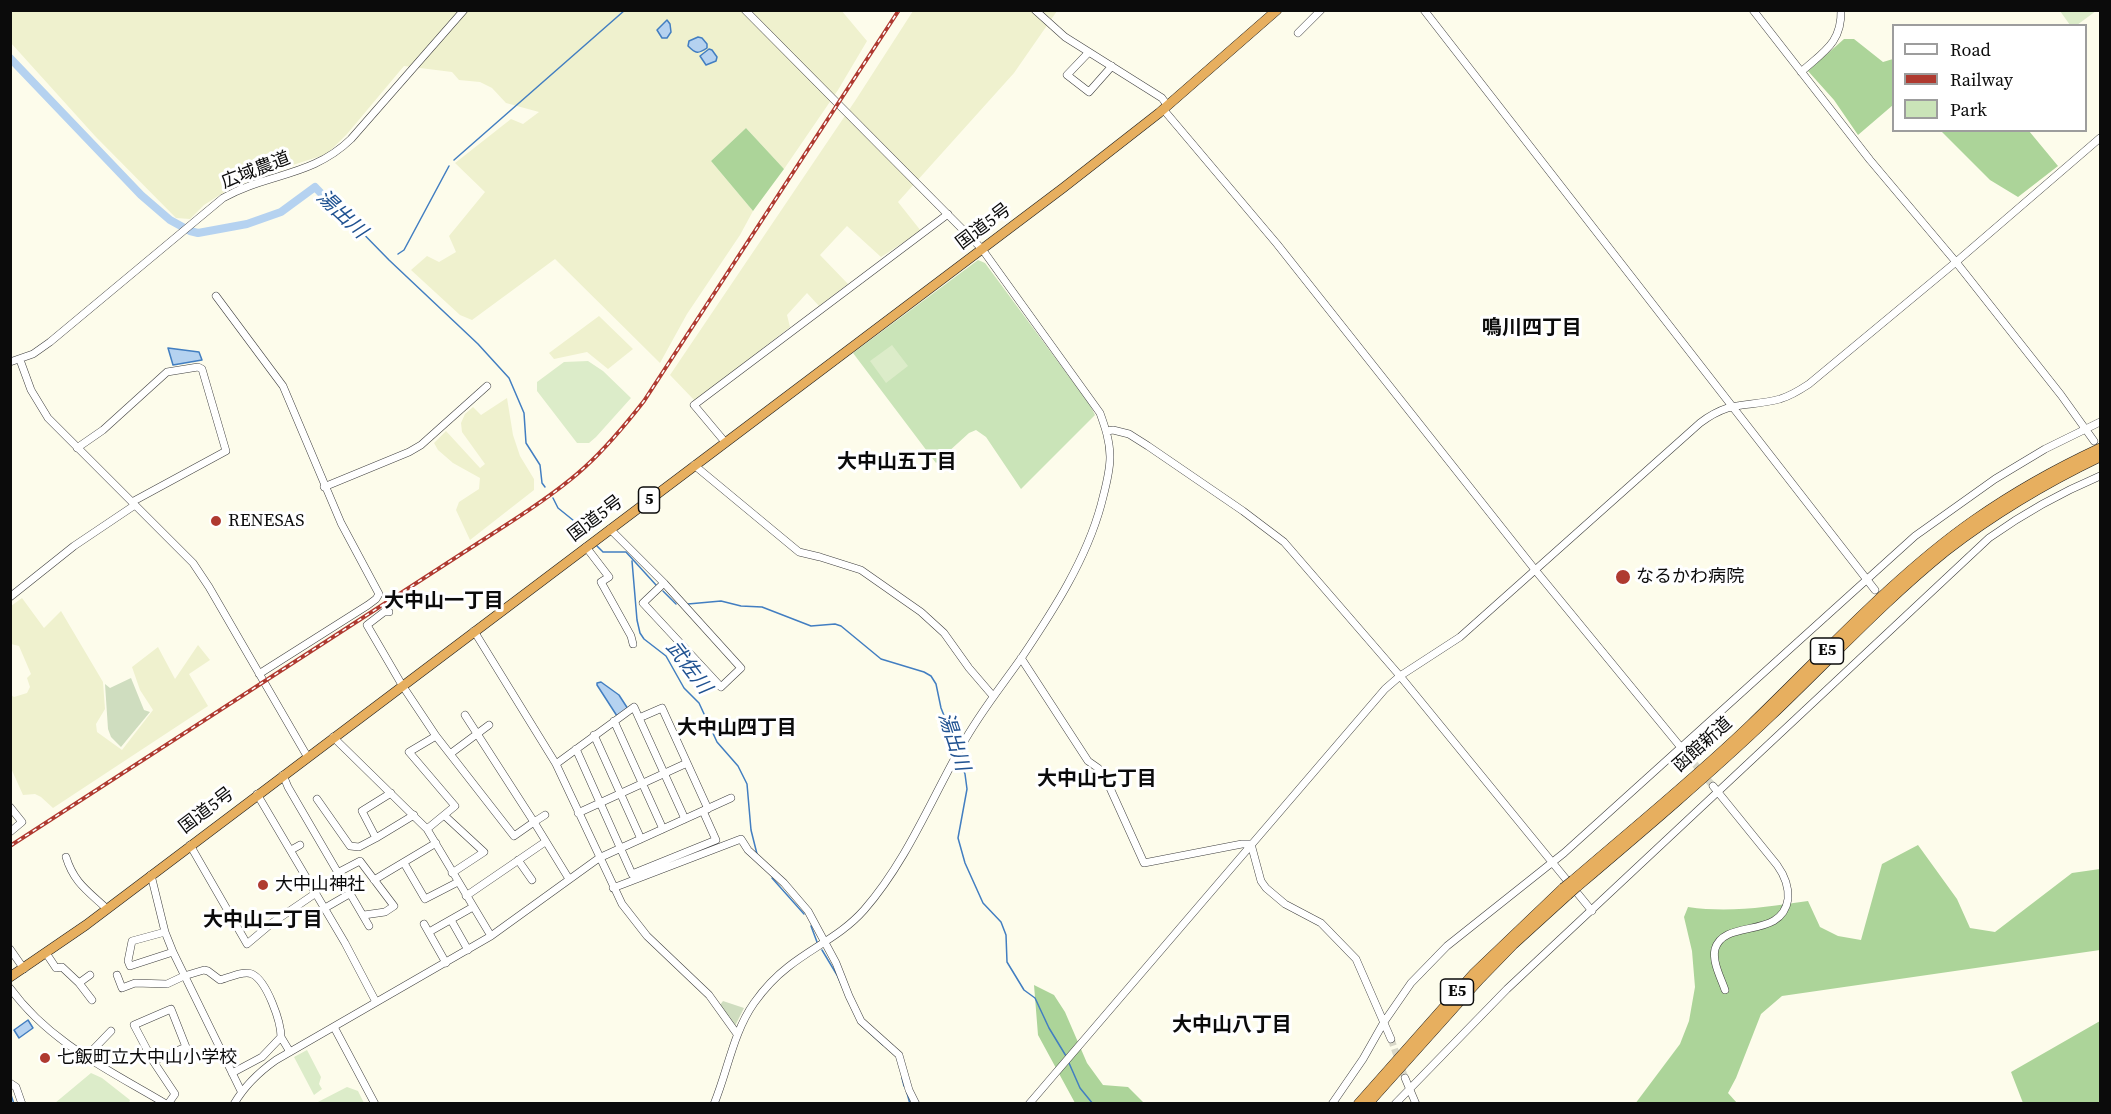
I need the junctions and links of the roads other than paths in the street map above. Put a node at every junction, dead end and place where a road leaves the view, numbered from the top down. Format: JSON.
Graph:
{"nodes":[{"id":1,"x":464,"y":10,"type":"edge"},
{"id":2,"x":745,"y":10,"type":"edge"},
{"id":3,"x":1035,"y":10,"type":"edge"},
{"id":4,"x":1277,"y":10,"type":"edge"},
{"id":5,"x":1321,"y":10,"type":"edge"},
{"id":6,"x":1424,"y":10,"type":"edge"},
{"id":7,"x":1753,"y":10,"type":"edge"},
{"id":8,"x":1840,"y":10,"type":"edge"},
{"id":9,"x":1298,"y":33,"type":"dead end"},
{"id":10,"x":1089,"y":52,"type":"junction"},
{"id":11,"x":1112,"y":66,"type":"junction"},
{"id":12,"x":1801,"y":72,"type":"junction"},
{"id":13,"x":1165,"y":107,"type":"junction"},
{"id":14,"x":2100,"y":138,"type":"edge"},
{"id":15,"x":948,"y":214,"type":"junction"},
{"id":16,"x":982,"y":249,"type":"junction"},
{"id":17,"x":1956,"y":262,"type":"junction"},
{"id":18,"x":216,"y":296,"type":"dead end"},
{"id":19,"x":20,"y":360,"type":"junction"},
{"id":20,"x":10,"y":362,"type":"edge"},
{"id":21,"x":488,"y":386,"type":"dead end"},
{"id":22,"x":1731,"y":406,"type":"junction"},
{"id":23,"x":2100,"y":422,"type":"edge"},
{"id":24,"x":2085,"y":429,"type":"junction"},
{"id":25,"x":1107,"y":431,"type":"junction"},
{"id":26,"x":725,"y":442,"type":"junction"},
{"id":27,"x":2097,"y":444,"type":"edge"},
{"id":28,"x":77,"y":448,"type":"junction"},
{"id":29,"x":2100,"y":457,"type":"edge"},
{"id":30,"x":694,"y":465,"type":"junction"},
{"id":31,"x":2100,"y":476,"type":"edge"},
{"id":32,"x":324,"y":487,"type":"junction"},
{"id":33,"x":134,"y":503,"type":"junction"},
{"id":34,"x":610,"y":529,"type":"junction"},
{"id":35,"x":586,"y":547,"type":"junction"},
{"id":36,"x":1536,"y":571,"type":"junction"},
{"id":37,"x":1867,"y":578,"type":"junction"},
{"id":38,"x":664,"y":583,"type":"junction"},
{"id":39,"x":1875,"y":590,"type":"dead end"},
{"id":40,"x":10,"y":597,"type":"edge"},
{"id":41,"x":389,"y":612,"type":"dead end"},
{"id":42,"x":474,"y":631,"type":"junction"},
{"id":43,"x":633,"y":644,"type":"dead end"},
{"id":44,"x":1021,"y":658,"type":"junction"},
{"id":45,"x":259,"y":674,"type":"junction"},
{"id":46,"x":1400,"y":676,"type":"junction"},
{"id":47,"x":402,"y":685,"type":"junction"},
{"id":48,"x":993,"y":696,"type":"junction"},
{"id":49,"x":465,"y":715,"type":"dead end"},
{"id":50,"x":639,"y":718,"type":"junction"},
{"id":51,"x":614,"y":721,"type":"junction"},
{"id":52,"x":489,"y":725,"type":"dead end"},
{"id":53,"x":478,"y":734,"type":"junction"},
{"id":54,"x":594,"y":735,"type":"junction"},
{"id":55,"x":436,"y":736,"type":"junction"},
{"id":56,"x":333,"y":737,"type":"junction"},
{"id":57,"x":1682,"y":748,"type":"junction"},
{"id":58,"x":576,"y":749,"type":"junction"},
{"id":59,"x":450,"y":754,"type":"junction"},
{"id":60,"x":307,"y":756,"type":"junction"},
{"id":61,"x":1688,"y":756,"type":"tunnel mouth"},
{"id":62,"x":687,"y":763,"type":"junction"},
{"id":63,"x":556,"y":764,"type":"junction"},
{"id":64,"x":664,"y":774,"type":"junction"},
{"id":65,"x":283,"y":775,"type":"junction"},
{"id":66,"x":642,"y":784,"type":"junction"},
{"id":67,"x":1715,"y":789,"type":"junction"},
{"id":68,"x":391,"y":793,"type":"junction"},
{"id":69,"x":257,"y":794,"type":"junction"},
{"id":70,"x":620,"y":794,"type":"junction"},
{"id":71,"x":731,"y":798,"type":"dead end"},
{"id":72,"x":317,"y":799,"type":"dead end"},
{"id":73,"x":600,"y":803,"type":"junction"},
{"id":74,"x":10,"y":807,"type":"edge"},
{"id":75,"x":705,"y":810,"type":"junction"},
{"id":76,"x":578,"y":813,"type":"junction"},
{"id":77,"x":414,"y":815,"type":"junction"},
{"id":78,"x":545,"y":815,"type":"dead end"},
{"id":79,"x":445,"y":816,"type":"junction"},
{"id":80,"x":685,"y":819,"type":"junction"},
{"id":81,"x":534,"y":822,"type":"junction"},
{"id":82,"x":427,"y":829,"type":"junction"},
{"id":83,"x":663,"y":829,"type":"junction"},
{"id":84,"x":10,"y":832,"type":"edge"},
{"id":85,"x":376,"y":838,"type":"junction"},
{"id":86,"x":641,"y":839,"type":"junction"},
{"id":87,"x":546,"y":842,"type":"junction"},
{"id":88,"x":436,"y":843,"type":"junction"},
{"id":89,"x":1251,"y":844,"type":"junction"},
{"id":90,"x":190,"y":845,"type":"junction"},
{"id":91,"x":300,"y":845,"type":"dead end"},
{"id":92,"x":621,"y":848,"type":"junction"},
{"id":93,"x":291,"y":850,"type":"junction"},
{"id":94,"x":66,"y":857,"type":"dead end"},
{"id":95,"x":599,"y":858,"type":"junction"},
{"id":96,"x":518,"y":860,"type":"junction"},
{"id":97,"x":404,"y":862,"type":"junction"},
{"id":98,"x":1552,"y":864,"type":"junction"},
{"id":99,"x":339,"y":872,"type":"junction"},
{"id":100,"x":452,"y":873,"type":"junction"},
{"id":101,"x":151,"y":875,"type":"junction"},
{"id":102,"x":569,"y":879,"type":"junction"},
{"id":103,"x":374,"y":880,"type":"junction"},
{"id":104,"x":532,"y":880,"type":"dead end"},
{"id":105,"x":458,"y":882,"type":"junction"},
{"id":106,"x":1575,"y":884,"type":"junction"},
{"id":107,"x":613,"y":888,"type":"junction"},
{"id":108,"x":1566,"y":891,"type":"junction"},
{"id":109,"x":316,"y":893,"type":"junction"},
{"id":110,"x":351,"y":893,"type":"junction"},
{"id":111,"x":466,"y":896,"type":"junction"},
{"id":112,"x":325,"y":908,"type":"junction"},
{"id":113,"x":473,"y":908,"type":"junction"},
{"id":114,"x":107,"y":909,"type":"junction"},
{"id":115,"x":1592,"y":911,"type":"junction"},
{"id":116,"x":364,"y":915,"type":"junction"},
{"id":117,"x":451,"y":920,"type":"junction"},
{"id":118,"x":424,"y":924,"type":"dead end"},
{"id":119,"x":369,"y":926,"type":"dead end"},
{"id":120,"x":165,"y":932,"type":"junction"},
{"id":121,"x":429,"y":932,"type":"junction"},
{"id":122,"x":491,"y":936,"type":"junction"},
{"id":123,"x":825,"y":943,"type":"junction"},
{"id":124,"x":10,"y":949,"type":"edge"},
{"id":125,"x":468,"y":950,"type":"junction"},
{"id":126,"x":172,"y":952,"type":"junction"},
{"id":127,"x":46,"y":953,"type":"junction"},
{"id":128,"x":446,"y":963,"type":"junction"},
{"id":129,"x":24,"y":969,"type":"junction"},
{"id":130,"x":90,"y":975,"type":"dead end"},
{"id":131,"x":117,"y":975,"type":"dead end"},
{"id":132,"x":184,"y":976,"type":"junction"},
{"id":133,"x":10,"y":977,"type":"edge"},
{"id":134,"x":79,"y":983,"type":"junction"},
{"id":135,"x":10,"y":988,"type":"edge"},
{"id":136,"x":1725,"y":990,"type":"dead end"},
{"id":137,"x":92,"y":1000,"type":"dead end"},
{"id":138,"x":376,"y":1002,"type":"junction"},
{"id":139,"x":1384,"y":1022,"type":"junction"},
{"id":140,"x":334,"y":1027,"type":"junction"},
{"id":141,"x":111,"y":1031,"type":"dead end"},
{"id":142,"x":737,"y":1035,"type":"junction"},
{"id":143,"x":282,"y":1037,"type":"junction"},
{"id":144,"x":1391,"y":1040,"type":"tunnel mouth"},
{"id":145,"x":291,"y":1052,"type":"junction"},
{"id":146,"x":85,"y":1058,"type":"junction"},
{"id":147,"x":153,"y":1061,"type":"junction"},
{"id":148,"x":232,"y":1073,"type":"junction"},
{"id":149,"x":1405,"y":1078,"type":"tunnel mouth"},
{"id":150,"x":10,"y":1083,"type":"edge"},
{"id":151,"x":1409,"y":1089,"type":"junction"},
{"id":152,"x":241,"y":1091,"type":"junction"},
{"id":153,"x":157,"y":1098,"type":"junction"},
{"id":154,"x":22,"y":1104,"type":"edge"},
{"id":155,"x":150,"y":1104,"type":"edge"},
{"id":156,"x":167,"y":1104,"type":"edge"},
{"id":157,"x":234,"y":1104,"type":"edge"},
{"id":158,"x":375,"y":1104,"type":"edge"},
{"id":159,"x":714,"y":1104,"type":"edge"},
{"id":160,"x":916,"y":1104,"type":"edge"},
{"id":161,"x":1029,"y":1104,"type":"edge"},
{"id":162,"x":1332,"y":1104,"type":"edge"},
{"id":163,"x":1358,"y":1104,"type":"edge"},
{"id":164,"x":1368,"y":1104,"type":"edge"},
{"id":165,"x":1395,"y":1104,"type":"edge"},
{"id":166,"x":1416,"y":1104,"type":"edge"}],
"edges":[{"from":1,"to":19,"type":"street","name":"広域農道"},
{"from":2,"to":15,"type":"street"},
{"from":3,"to":10,"type":"street"},
{"from":4,"to":13,"type":"highway","name":"国道5号","number":"5"},
{"from":5,"to":9,"type":"street"},
{"from":6,"to":22,"type":"street"},
{"from":7,"to":12,"type":"street"},
{"from":8,"to":12,"type":"street"},
{"from":10,"to":11,"type":"street"},
{"from":10,"to":11,"type":"street"},
{"from":11,"to":13,"type":"street"},
{"from":12,"to":17,"type":"street"},
{"from":13,"to":16,"type":"highway","name":"国道5号","number":"5"},
{"from":13,"to":36,"type":"street"},
{"from":14,"to":17,"type":"street"},
{"from":15,"to":16,"type":"street"},
{"from":15,"to":26,"type":"street"},
{"from":16,"to":25,"type":"street"},
{"from":16,"to":26,"type":"highway","name":"国道5号","number":"5"},
{"from":17,"to":22,"type":"street"},
{"from":17,"to":24,"type":"street"},
{"from":18,"to":32,"type":"street"},
{"from":19,"to":20,"type":"street","name":"広域農道"},
{"from":19,"to":28,"type":"street"},
{"from":21,"to":32,"type":"street"},
{"from":22,"to":36,"type":"street"},
{"from":22,"to":37,"type":"street"},
{"from":23,"to":24,"type":"street"},
{"from":24,"to":27,"type":"street"},
{"from":24,"to":37,"type":"street"},
{"from":25,"to":44,"type":"street"},
{"from":25,"to":46,"type":"street"},
{"from":26,"to":30,"type":"highway","name":"国道5号","number":"5"},
{"from":27,"to":106,"type":"highway","name":"函館新道","number":"E5"},
{"from":28,"to":33,"type":"street"},
{"from":28,"to":33,"type":"street"},
{"from":29,"to":106,"type":"highway","name":"函館新道","number":"E5"},
{"from":30,"to":34,"type":"highway","name":"国道5号","number":"5"},
{"from":30,"to":48,"type":"street"},
{"from":31,"to":67,"type":"street"},
{"from":32,"to":45,"type":"street"},
{"from":33,"to":40,"type":"street"},
{"from":33,"to":45,"type":"street"},
{"from":34,"to":35,"type":"highway","name":"国道5号","number":"5"},
{"from":34,"to":38,"type":"street"},
{"from":35,"to":42,"type":"highway","name":"国道5号","number":"5"},
{"from":35,"to":43,"type":"street"},
{"from":36,"to":46,"type":"street"},
{"from":36,"to":57,"type":"street"},
{"from":37,"to":39,"type":"street"},
{"from":37,"to":57,"type":"street"},
{"from":38,"to":38,"type":"street"},
{"from":41,"to":47,"type":"street"},
{"from":42,"to":47,"type":"highway","name":"国道5号","number":"5"},
{"from":42,"to":63,"type":"street"},
{"from":44,"to":48,"type":"street"},
{"from":44,"to":89,"type":"street"},
{"from":45,"to":60,"type":"street"},
{"from":46,"to":89,"type":"street"},
{"from":46,"to":98,"type":"street"},
{"from":47,"to":55,"type":"street"},
{"from":47,"to":56,"type":"highway","name":"国道5号","number":"5"},
{"from":48,"to":123,"type":"street"},
{"from":49,"to":53,"type":"street"},
{"from":50,"to":51,"type":"street"},
{"from":50,"to":62,"type":"street"},
{"from":50,"to":64,"type":"street"},
{"from":51,"to":54,"type":"street"},
{"from":51,"to":66,"type":"street"},
{"from":52,"to":53,"type":"street"},
{"from":53,"to":59,"type":"street"},
{"from":53,"to":81,"type":"street"},
{"from":54,"to":58,"type":"street"},
{"from":54,"to":70,"type":"street"},
{"from":55,"to":59,"type":"street"},
{"from":55,"to":79,"type":"street"},
{"from":56,"to":60,"type":"highway","name":"国道5号","number":"5"},
{"from":56,"to":68,"type":"street"},
{"from":57,"to":61,"type":"street"},
{"from":57,"to":98,"type":"street"},
{"from":58,"to":63,"type":"street"},
{"from":58,"to":73,"type":"street"},
{"from":59,"to":81,"type":"street"},
{"from":60,"to":65,"type":"highway","name":"国道5号","number":"5"},
{"from":62,"to":64,"type":"street"},
{"from":62,"to":75,"type":"street"},
{"from":63,"to":76,"type":"street"},
{"from":64,"to":66,"type":"street"},
{"from":64,"to":80,"type":"street"},
{"from":65,"to":69,"type":"highway","name":"国道5号","number":"5"},
{"from":65,"to":99,"type":"street"},
{"from":66,"to":70,"type":"street"},
{"from":66,"to":83,"type":"street"},
{"from":67,"to":115,"type":"street"},
{"from":67,"to":136,"type":"street"},
{"from":68,"to":77,"type":"street"},
{"from":68,"to":85,"type":"street"},
{"from":69,"to":90,"type":"highway","name":"国道5号","number":"5"},
{"from":69,"to":93,"type":"street"},
{"from":70,"to":73,"type":"street"},
{"from":70,"to":86,"type":"street"},
{"from":71,"to":75,"type":"street"},
{"from":72,"to":85,"type":"street"},
{"from":73,"to":76,"type":"street"},
{"from":73,"to":92,"type":"street"},
{"from":74,"to":84,"type":"street"},
{"from":75,"to":80,"type":"street"},
{"from":75,"to":92,"type":"street"},
{"from":76,"to":95,"type":"street"},
{"from":77,"to":82,"type":"street"},
{"from":77,"to":85,"type":"street"},
{"from":78,"to":81,"type":"street"},
{"from":79,"to":82,"type":"street"},
{"from":79,"to":100,"type":"street"},
{"from":80,"to":83,"type":"street"},
{"from":81,"to":87,"type":"street"},
{"from":82,"to":88,"type":"street"},
{"from":83,"to":86,"type":"street"},
{"from":86,"to":92,"type":"street"},
{"from":87,"to":96,"type":"street"},
{"from":87,"to":102,"type":"street"},
{"from":88,"to":97,"type":"street"},
{"from":88,"to":100,"type":"street"},
{"from":89,"to":139,"type":"street"},
{"from":89,"to":161,"type":"street"},
{"from":90,"to":101,"type":"highway","name":"国道5号","number":"5"},
{"from":90,"to":109,"type":"street"},
{"from":91,"to":93,"type":"street"},
{"from":92,"to":95,"type":"street"},
{"from":93,"to":109,"type":"street"},
{"from":94,"to":114,"type":"street"},
{"from":95,"to":102,"type":"street"},
{"from":95,"to":107,"type":"street"},
{"from":96,"to":104,"type":"street"},
{"from":96,"to":111,"type":"street"},
{"from":97,"to":103,"type":"street"},
{"from":97,"to":105,"type":"street"},
{"from":98,"to":115,"type":"street"},
{"from":98,"to":139,"type":"street"},
{"from":99,"to":103,"type":"street"},
{"from":99,"to":110,"type":"street"},
{"from":100,"to":105,"type":"street"},
{"from":101,"to":114,"type":"highway","name":"国道5号","number":"5"},
{"from":101,"to":120,"type":"street"},
{"from":102,"to":122,"type":"street"},
{"from":103,"to":116,"type":"street"},
{"from":105,"to":111,"type":"street"},
{"from":106,"to":108,"type":"highway","name":"函館新道","number":"E5","bridge":true},
{"from":107,"to":123,"type":"street"},
{"from":107,"to":142,"type":"street"},
{"from":108,"to":163,"type":"highway","name":"函館新道","number":"E5"},
{"from":108,"to":164,"type":"highway","name":"函館新道","number":"E5"},
{"from":109,"to":112,"type":"street"},
{"from":110,"to":112,"type":"street"},
{"from":110,"to":116,"type":"street"},
{"from":111,"to":113,"type":"street"},
{"from":112,"to":138,"type":"street"},
{"from":113,"to":117,"type":"street"},
{"from":113,"to":122,"type":"street"},
{"from":114,"to":127,"type":"highway","name":"国道5号","number":"5"},
{"from":115,"to":151,"type":"street"},
{"from":116,"to":119,"type":"street"},
{"from":117,"to":121,"type":"street"},
{"from":117,"to":125,"type":"street"},
{"from":118,"to":121,"type":"street"},
{"from":120,"to":126,"type":"street"},
{"from":120,"to":126,"type":"street"},
{"from":121,"to":128,"type":"street"},
{"from":122,"to":125,"type":"street"},
{"from":123,"to":142,"type":"street"},
{"from":123,"to":160,"type":"street"},
{"from":124,"to":129,"type":"street"},
{"from":125,"to":128,"type":"street"},
{"from":126,"to":132,"type":"street"},
{"from":127,"to":129,"type":"highway","name":"国道5号","number":"5"},
{"from":127,"to":134,"type":"street"},
{"from":128,"to":138,"type":"street"},
{"from":129,"to":133,"type":"highway","name":"国道5号","number":"5"},
{"from":130,"to":134,"type":"street"},
{"from":131,"to":132,"type":"street"},
{"from":132,"to":143,"type":"street"},
{"from":132,"to":148,"type":"street"},
{"from":134,"to":137,"type":"street"},
{"from":135,"to":146,"type":"street"},
{"from":138,"to":140,"type":"street"},
{"from":139,"to":144,"type":"street"},
{"from":139,"to":162,"type":"street"},
{"from":140,"to":145,"type":"street"},
{"from":140,"to":158,"type":"street"},
{"from":141,"to":146,"type":"street"},
{"from":142,"to":159,"type":"street"},
{"from":143,"to":145,"type":"street"},
{"from":143,"to":148,"type":"street"},
{"from":145,"to":152,"type":"street"},
{"from":146,"to":153,"type":"street"},
{"from":147,"to":147,"type":"street"},
{"from":147,"to":156,"type":"street"},
{"from":148,"to":152,"type":"street"},
{"from":149,"to":151,"type":"street"},
{"from":150,"to":154,"type":"street"},
{"from":151,"to":165,"type":"street"},
{"from":151,"to":166,"type":"street"},
{"from":152,"to":157,"type":"street"},
{"from":153,"to":155,"type":"street"},
{"from":153,"to":156,"type":"street"}]}
